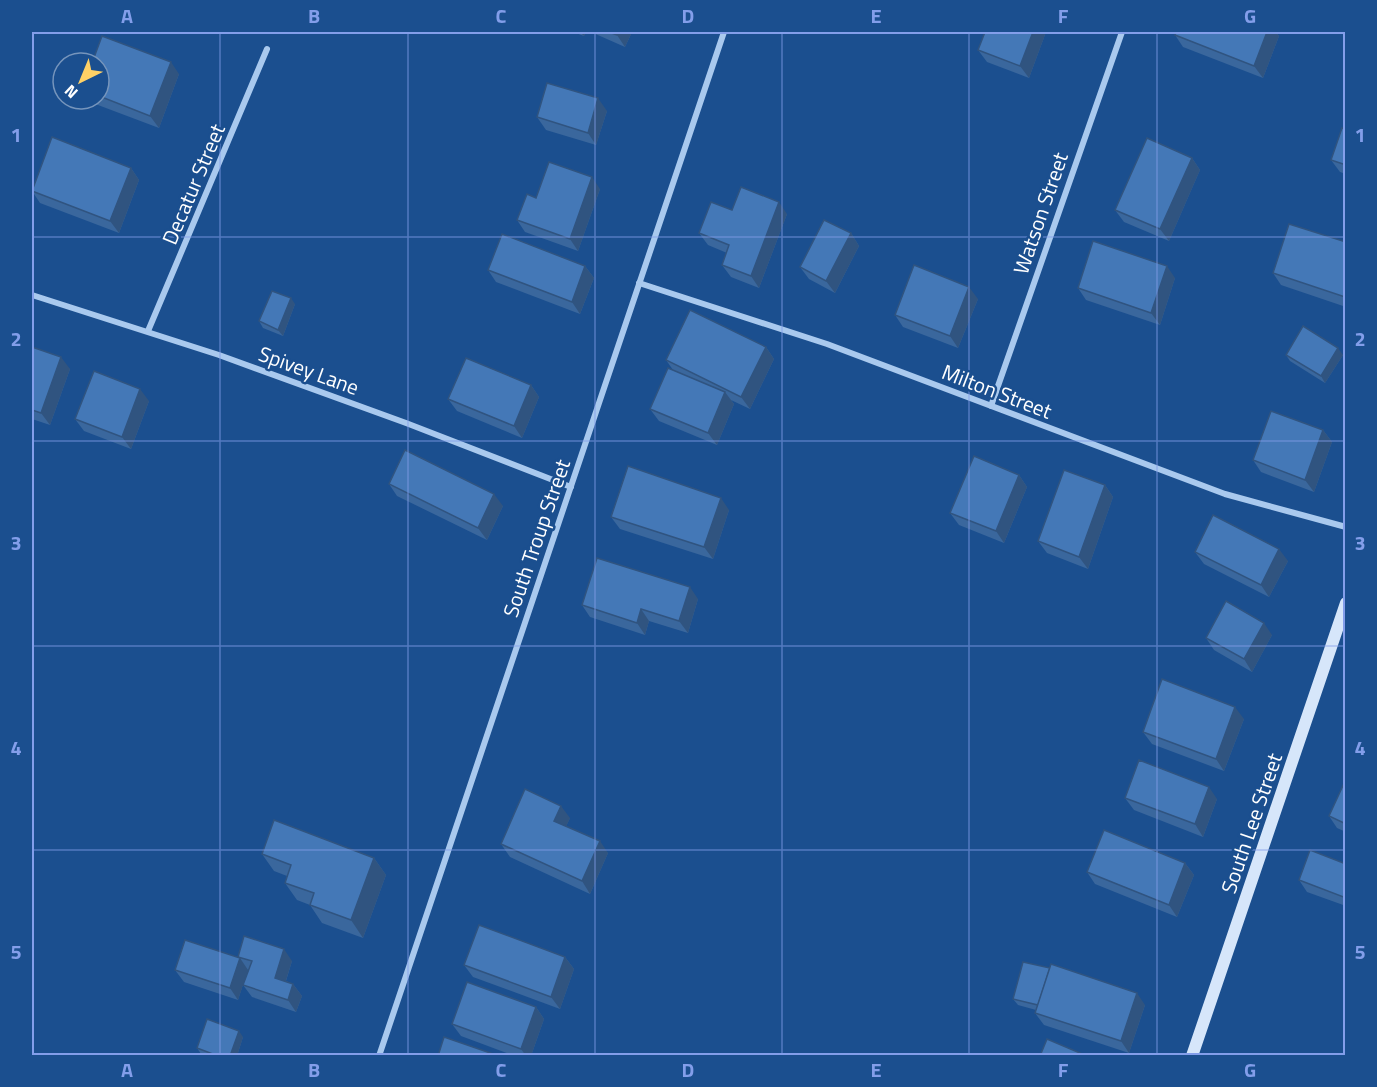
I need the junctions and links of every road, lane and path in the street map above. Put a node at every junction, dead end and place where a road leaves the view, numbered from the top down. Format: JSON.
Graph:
{"nodes":[{"id":1,"x":724,"y":32,"type":"edge"},
{"id":2,"x":1122,"y":32,"type":"edge"},
{"id":3,"x":267,"y":49,"type":"dead end"},
{"id":4,"x":639,"y":283,"type":"junction"},
{"id":5,"x":32,"y":295,"type":"edge"},
{"id":6,"x":148,"y":331,"type":"junction"},
{"id":7,"x":991,"y":406,"type":"junction"},
{"id":8,"x":571,"y":487,"type":"junction"},
{"id":9,"x":1346,"y":527,"type":"edge"},
{"id":10,"x":1346,"y":603,"type":"edge"},
{"id":11,"x":379,"y":1056,"type":"edge"},
{"id":12,"x":1192,"y":1056,"type":"edge"}],
"edges":[{"from":1,"to":4,"type":"street","name":"South Troup Street"},
{"from":2,"to":7,"type":"street","name":"Watson Street"},
{"from":3,"to":6,"type":"street","name":"Decatur Street"},
{"from":4,"to":7,"type":"street","name":"Milton Street"},
{"from":4,"to":8,"type":"street","name":"South Troup Street"},
{"from":5,"to":6,"type":"street","name":"Spivey Lane"},
{"from":6,"to":8,"type":"street","name":"Spivey Lane"},
{"from":7,"to":9,"type":"street","name":"Milton Street"},
{"from":8,"to":11,"type":"street","name":"South Troup Street"},
{"from":10,"to":12,"type":"street","name":"South Lee Street"}]}
